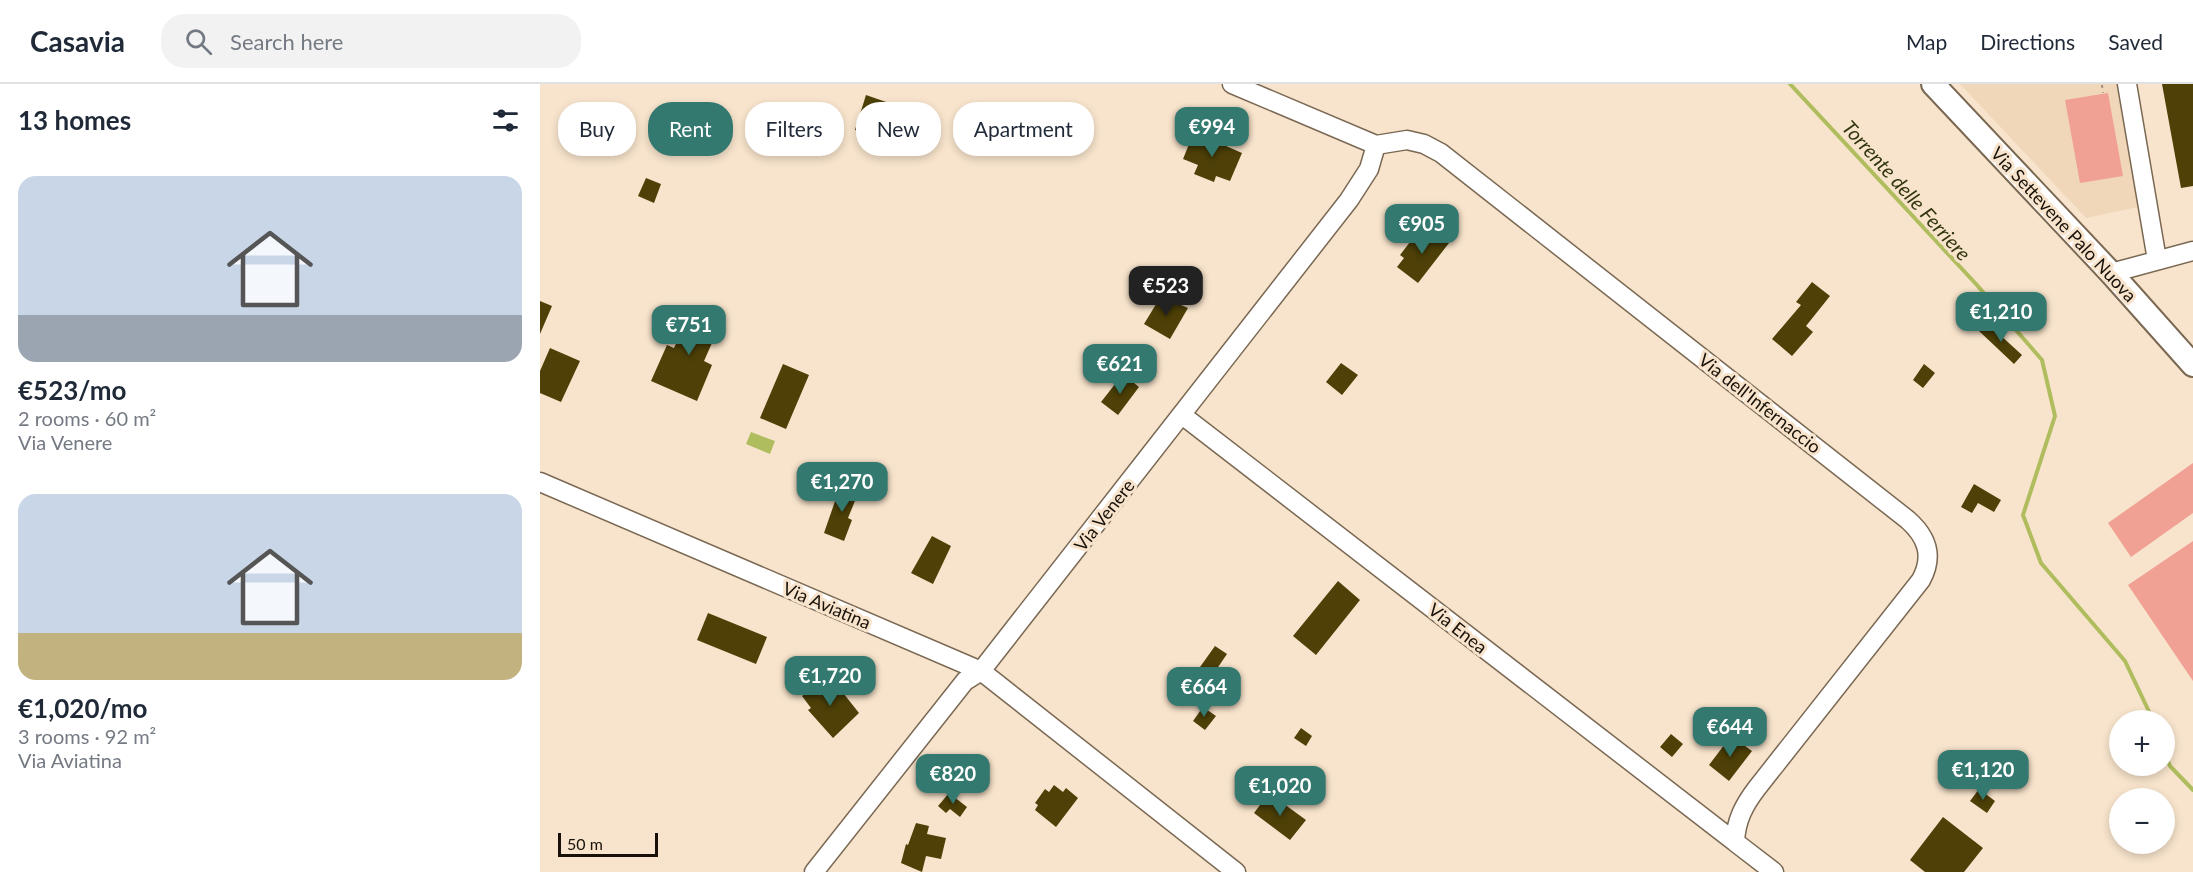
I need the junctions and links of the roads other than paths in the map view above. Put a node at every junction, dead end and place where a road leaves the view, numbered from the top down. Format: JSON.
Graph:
{"nodes":[{"id":1,"x":1232,"y":84,"type":"edge"},
{"id":2,"x":1934,"y":84,"type":"edge"},
{"id":3,"x":2127,"y":84,"type":"edge"},
{"id":4,"x":1376,"y":145,"type":"junction"},
{"id":5,"x":2193,"y":251,"type":"edge"},
{"id":6,"x":2157,"y":260,"type":"junction"},
{"id":7,"x":2111,"y":273,"type":"junction"},
{"id":8,"x":2193,"y":365,"type":"edge"},
{"id":9,"x":1182,"y":415,"type":"junction"},
{"id":10,"x":540,"y":482,"type":"edge"},
{"id":11,"x":981,"y":671,"type":"junction"},
{"id":12,"x":1735,"y":842,"type":"junction"},
{"id":13,"x":814,"y":872,"type":"edge"},
{"id":14,"x":1236,"y":872,"type":"edge"},
{"id":15,"x":1774,"y":872,"type":"edge"}],
"edges":[{"from":1,"to":4,"type":"street"},
{"from":2,"to":7,"type":"main road","name":"Via Settevene Palo Nuova"},
{"from":3,"to":6,"type":"street"},
{"from":4,"to":9,"type":"street","name":"Via Venere"},
{"from":4,"to":12,"type":"street","name":"Via dell'Infernaccio"},
{"from":5,"to":6,"type":"street"},
{"from":6,"to":7,"type":"street"},
{"from":7,"to":8,"type":"main road","name":"Via Settevene Palo Nuova"},
{"from":9,"to":11,"type":"street","name":"Via Venere"},
{"from":9,"to":12,"type":"street","name":"Via Enea"},
{"from":10,"to":11,"type":"street","name":"Via Aviatina"},
{"from":11,"to":13,"type":"street","name":"Via Venere"},
{"from":11,"to":14,"type":"street","name":"Via Aviatina"},
{"from":12,"to":15,"type":"street"}]}
